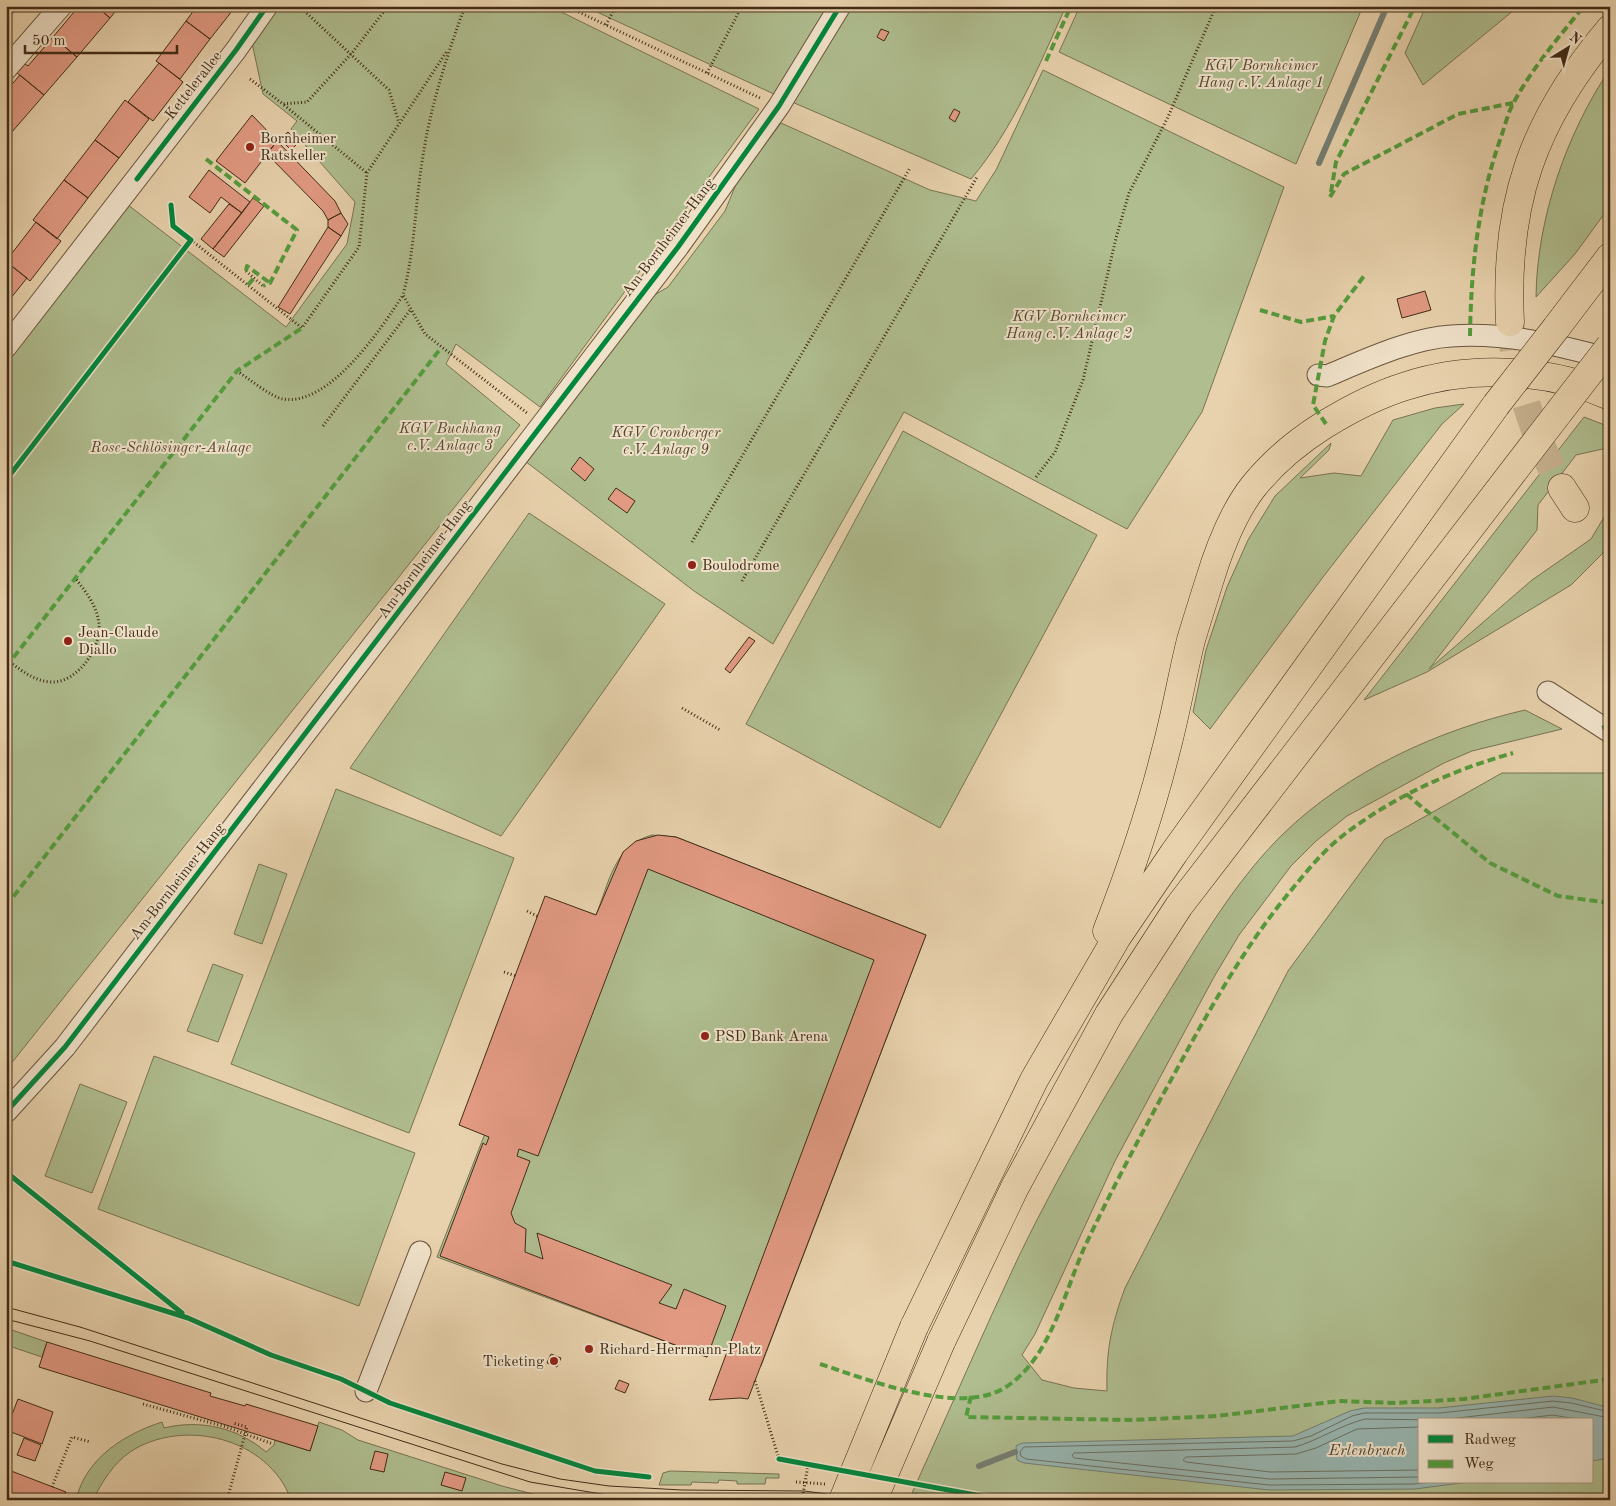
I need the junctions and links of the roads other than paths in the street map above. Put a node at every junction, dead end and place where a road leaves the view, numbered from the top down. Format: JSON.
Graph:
{"nodes":[{"id":1,"x":61,"y":6,"type":"edge"},
{"id":2,"x":266,"y":6,"type":"edge"},
{"id":3,"x":840,"y":6,"type":"edge"},
{"id":4,"x":1610,"y":29,"type":"edge"},
{"id":5,"x":6,"y":70,"type":"edge"},
{"id":6,"x":1610,"y":258,"type":"edge"},
{"id":7,"x":1510,"y":322,"type":"tunnel mouth"},
{"id":8,"x":1610,"y":346,"type":"edge"},
{"id":9,"x":6,"y":347,"type":"edge"},
{"id":10,"x":1610,"y":359,"type":"edge"},
{"id":11,"x":1318,"y":375,"type":"dead end"},
{"id":12,"x":1610,"y":396,"type":"edge"},
{"id":13,"x":1548,"y":692,"type":"dead end"},
{"id":14,"x":1610,"y":732,"type":"edge"},
{"id":15,"x":1081,"y":995,"type":"junction"},
{"id":16,"x":6,"y":1112,"type":"edge"},
{"id":17,"x":420,"y":1252,"type":"dead end"},
{"id":18,"x":366,"y":1391,"type":"dead end"},
{"id":19,"x":843,"y":1500,"type":"edge"},
{"id":20,"x":873,"y":1500,"type":"edge"}],
"edges":[{"from":1,"to":5,"type":"street"},
{"from":2,"to":9,"type":"street","name":"Kettelerallee"},
{"from":3,"to":16,"type":"street","name":"Am Bornheimer Hang"},
{"from":4,"to":7,"type":"highway"},
{"from":6,"to":15,"type":"highway","bridge":true},
{"from":8,"to":20,"type":"highway","bridge":true},
{"from":10,"to":11,"type":"street"},
{"from":12,"to":15,"type":"highway"},
{"from":13,"to":14,"type":"street"},
{"from":15,"to":19,"type":"highway","bridge":true},
{"from":17,"to":18,"type":"street"}]}
